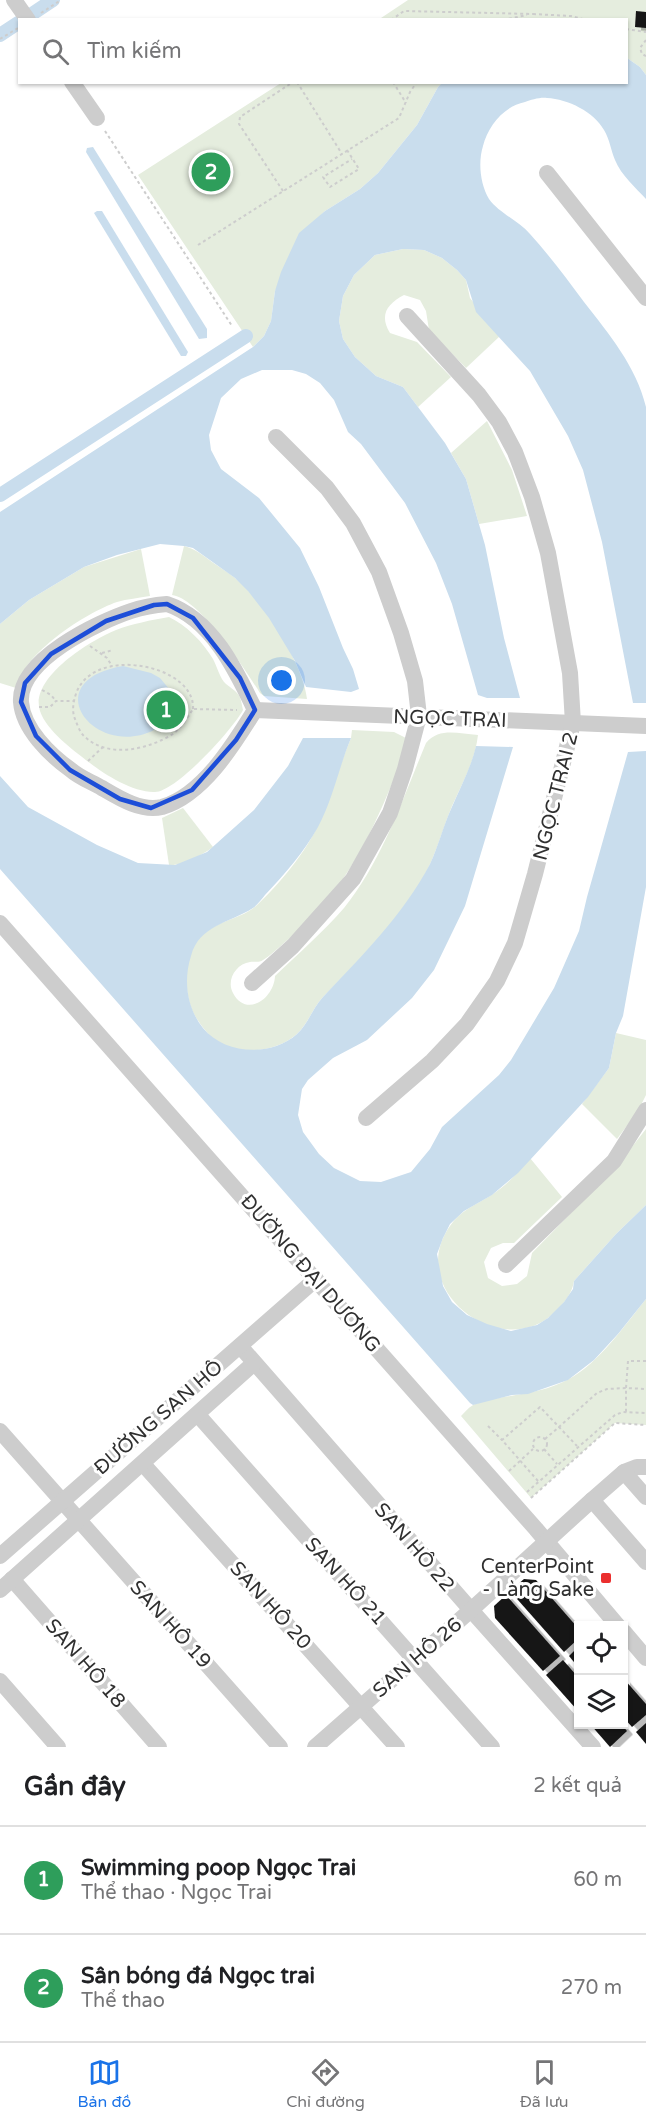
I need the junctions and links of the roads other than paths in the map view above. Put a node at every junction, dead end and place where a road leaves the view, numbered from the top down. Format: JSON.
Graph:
{"nodes":[{"id":1,"x":14,"y":0,"type":"edge"},
{"id":2,"x":35,"y":16,"type":"edge"},
{"id":3,"x":73,"y":84,"type":"edge"},
{"id":4,"x":97,"y":118,"type":"road end"},
{"id":5,"x":547,"y":173,"type":"dead end"},
{"id":6,"x":646,"y":298,"type":"edge"},
{"id":7,"x":407,"y":316,"type":"dead end"},
{"id":8,"x":276,"y":437,"type":"dead end"},
{"id":9,"x":249,"y":710,"type":"junction"},
{"id":10,"x":419,"y":716,"type":"junction"},
{"id":11,"x":573,"y":723,"type":"junction"},
{"id":12,"x":646,"y":726,"type":"edge"},
{"id":13,"x":0,"y":923,"type":"edge"},
{"id":14,"x":252,"y":983,"type":"dead end"},
{"id":15,"x":646,"y":1110,"type":"edge"},
{"id":16,"x":366,"y":1118,"type":"dead end"},
{"id":17,"x":506,"y":1265,"type":"dead end"},
{"id":18,"x":316,"y":1279,"type":"junction"},
{"id":19,"x":240,"y":1346,"type":"junction"},
{"id":20,"x":254,"y":1363,"type":"junction"},
{"id":21,"x":198,"y":1415,"type":"junction"},
{"id":22,"x":0,"y":1431,"type":"edge"},
{"id":23,"x":143,"y":1464,"type":"junction"},
{"id":24,"x":646,"y":1467,"type":"edge"},
{"id":25,"x":624,"y":1472,"type":"junction"},
{"id":26,"x":646,"y":1497,"type":"edge"},
{"id":27,"x":592,"y":1500,"type":"junction"},
{"id":28,"x":62,"y":1501,"type":"junction"},
{"id":29,"x":79,"y":1521,"type":"junction"},
{"id":30,"x":547,"y":1542,"type":"junction"},
{"id":31,"x":0,"y":1556,"type":"edge"},
{"id":32,"x":646,"y":1562,"type":"edge"},
{"id":33,"x":6,"y":1585,"type":"edge"},
{"id":34,"x":471,"y":1611,"type":"junction"},
{"id":35,"x":614,"y":1621,"type":"edge"},
{"id":36,"x":628,"y":1637,"type":"edge"},
{"id":37,"x":414,"y":1658,"type":"junction"},
{"id":38,"x":646,"y":1658,"type":"edge"},
{"id":39,"x":0,"y":1681,"type":"edge"},
{"id":40,"x":361,"y":1706,"type":"junction"},
{"id":41,"x":58,"y":1747,"type":"edge"},
{"id":42,"x":159,"y":1747,"type":"edge"},
{"id":43,"x":280,"y":1747,"type":"edge"},
{"id":44,"x":315,"y":1747,"type":"edge"},
{"id":45,"x":397,"y":1747,"type":"edge"},
{"id":46,"x":492,"y":1747,"type":"edge"},
{"id":47,"x":593,"y":1747,"type":"edge"}],
"edges":[{"from":1,"to":2,"type":"street"},
{"from":3,"to":4,"type":"street"},
{"from":5,"to":6,"type":"street"},
{"from":7,"to":11,"type":"street","name":"NGỌC TRAI 2"},
{"from":8,"to":10,"type":"street"},
{"from":9,"to":9,"type":"street"},
{"from":9,"to":10,"type":"street","name":"NGỌC TRAI"},
{"from":10,"to":11,"type":"street","name":"NGỌC TRAI"},
{"from":10,"to":14,"type":"street"},
{"from":11,"to":12,"type":"street","name":"NGỌC TRAI"},
{"from":11,"to":16,"type":"street","name":"NGỌC TRAI 2"},
{"from":13,"to":18,"type":"street","name":"ĐƯỜNG ĐẠI DƯƠNG"},
{"from":15,"to":17,"type":"street"},
{"from":18,"to":19,"type":"street","name":"ĐƯỜNG SAN HÔ"},
{"from":18,"to":30,"type":"street","name":"ĐƯỜNG ĐẠI DƯƠNG"},
{"from":19,"to":20,"type":"street","name":"SAN HÔ 22"},
{"from":19,"to":28,"type":"street","name":"ĐƯỜNG SAN HÔ"},
{"from":20,"to":21,"type":"street"},
{"from":20,"to":34,"type":"street","name":"SAN HÔ 22"},
{"from":21,"to":23,"type":"street"},
{"from":21,"to":37,"type":"street","name":"SAN HÔ 21"},
{"from":22,"to":28,"type":"street","name":"SAN HÔ 19"},
{"from":23,"to":29,"type":"street"},
{"from":23,"to":40,"type":"street","name":"SAN HÔ 20"},
{"from":24,"to":25,"type":"street"},
{"from":25,"to":26,"type":"street"},
{"from":25,"to":27,"type":"street","name":"SAN HÔ 26"},
{"from":27,"to":30,"type":"street","name":"SAN HÔ 26"},
{"from":27,"to":32,"type":"street"},
{"from":28,"to":29,"type":"street","name":"SAN HÔ 19"},
{"from":28,"to":31,"type":"street","name":"ĐƯỜNG SAN HÔ"},
{"from":29,"to":33,"type":"street"},
{"from":29,"to":43,"type":"street","name":"SAN HÔ 19"},
{"from":30,"to":34,"type":"street","name":"SAN HÔ 26"},
{"from":30,"to":35,"type":"street","name":"ĐƯỜNG ĐẠI DƯƠNG"},
{"from":33,"to":42,"type":"street","name":"SAN HÔ 18"},
{"from":34,"to":37,"type":"street","name":"SAN HÔ 26"},
{"from":34,"to":47,"type":"street","name":"SAN HÔ 22"},
{"from":36,"to":38,"type":"street"},
{"from":37,"to":40,"type":"street","name":"SAN HÔ 26"},
{"from":37,"to":46,"type":"street","name":"SAN HÔ 21"},
{"from":39,"to":41,"type":"street"},
{"from":40,"to":44,"type":"street","name":"SAN HÔ 26"},
{"from":40,"to":45,"type":"street","name":"SAN HÔ 20"}]}
